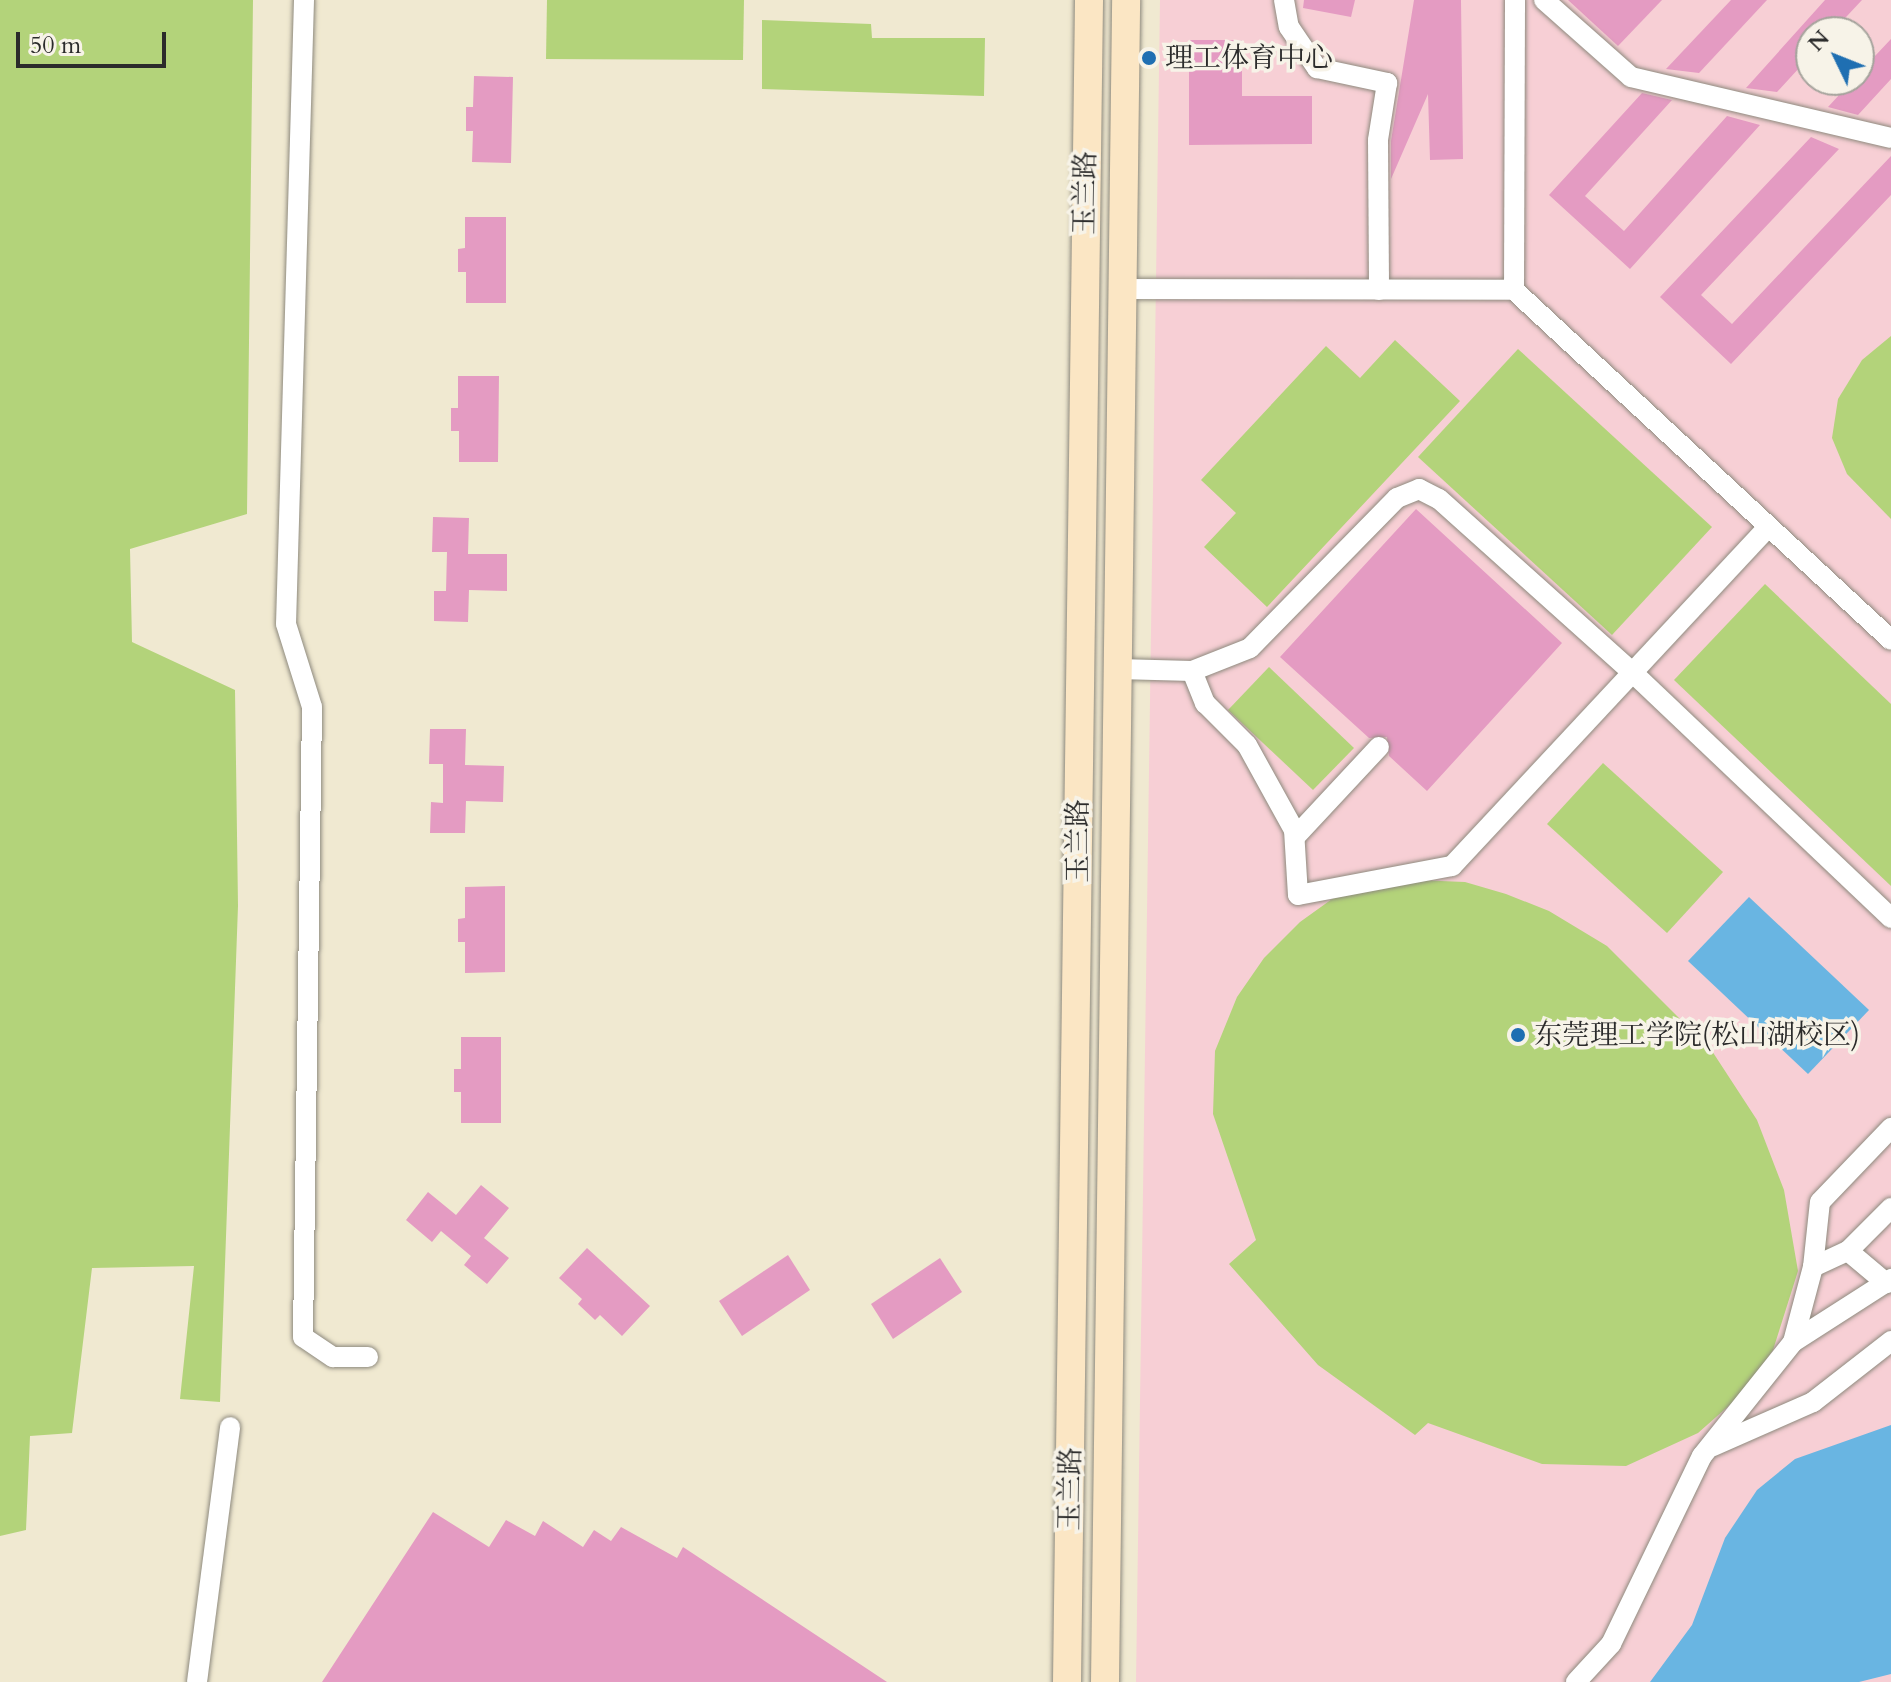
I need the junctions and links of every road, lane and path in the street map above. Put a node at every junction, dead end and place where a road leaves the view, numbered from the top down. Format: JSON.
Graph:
{"nodes":[{"id":1,"x":304,"y":0,"type":"edge"},
{"id":2,"x":1089,"y":0,"type":"edge"},
{"id":3,"x":1126,"y":0,"type":"edge"},
{"id":4,"x":1284,"y":0,"type":"edge"},
{"id":5,"x":1515,"y":0,"type":"edge"},
{"id":6,"x":1544,"y":0,"type":"edge"},
{"id":7,"x":1891,"y":138,"type":"edge"},
{"id":8,"x":1122,"y":289,"type":"junction"},
{"id":9,"x":1379,"y":290,"type":"junction"},
{"id":10,"x":1514,"y":290,"type":"junction"},
{"id":11,"x":1768,"y":527,"type":"junction"},
{"id":12,"x":1891,"y":640,"type":"edge"},
{"id":13,"x":1118,"y":669,"type":"junction"},
{"id":14,"x":1192,"y":671,"type":"junction"},
{"id":15,"x":1633,"y":673,"type":"junction"},
{"id":16,"x":1379,"y":747,"type":"dead end"},
{"id":17,"x":1295,"y":837,"type":"junction"},
{"id":18,"x":1891,"y":918,"type":"edge"},
{"id":19,"x":1891,"y":1128,"type":"edge"},
{"id":20,"x":1891,"y":1208,"type":"edge"},
{"id":21,"x":1848,"y":1251,"type":"junction"},
{"id":22,"x":1813,"y":1267,"type":"junction"},
{"id":23,"x":1889,"y":1281,"type":"edge"},
{"id":24,"x":1891,"y":1341,"type":"edge"},
{"id":25,"x":1793,"y":1342,"type":"junction"},
{"id":26,"x":368,"y":1357,"type":"dead end"},
{"id":27,"x":230,"y":1427,"type":"dead end"},
{"id":28,"x":1708,"y":1449,"type":"junction"},
{"id":29,"x":197,"y":1682,"type":"edge"},
{"id":30,"x":1067,"y":1682,"type":"edge"},
{"id":31,"x":1105,"y":1682,"type":"edge"},
{"id":32,"x":1576,"y":1682,"type":"edge"}],
"edges":[{"from":1,"to":26,"type":"street"},
{"from":2,"to":30,"type":"street","name":"玉兰路"},
{"from":3,"to":8,"type":"street","name":"玉兰路"},
{"from":4,"to":9,"type":"street"},
{"from":5,"to":10,"type":"street"},
{"from":6,"to":7,"type":"street"},
{"from":8,"to":9,"type":"street"},
{"from":8,"to":13,"type":"street","name":"玉兰路"},
{"from":9,"to":10,"type":"street"},
{"from":10,"to":11,"type":"street"},
{"from":11,"to":12,"type":"street"},
{"from":11,"to":15,"type":"street"},
{"from":13,"to":14,"type":"street"},
{"from":13,"to":31,"type":"street","name":"玉兰路"},
{"from":14,"to":15,"type":"street"},
{"from":14,"to":17,"type":"street"},
{"from":15,"to":17,"type":"street"},
{"from":15,"to":18,"type":"street"},
{"from":16,"to":17,"type":"street"},
{"from":19,"to":22,"type":"street"},
{"from":20,"to":21,"type":"street"},
{"from":21,"to":22,"type":"street"},
{"from":21,"to":23,"type":"street"},
{"from":22,"to":25,"type":"street"},
{"from":23,"to":25,"type":"street"},
{"from":24,"to":28,"type":"street"},
{"from":25,"to":28,"type":"street"},
{"from":27,"to":29,"type":"street"},
{"from":28,"to":32,"type":"street"}]}
